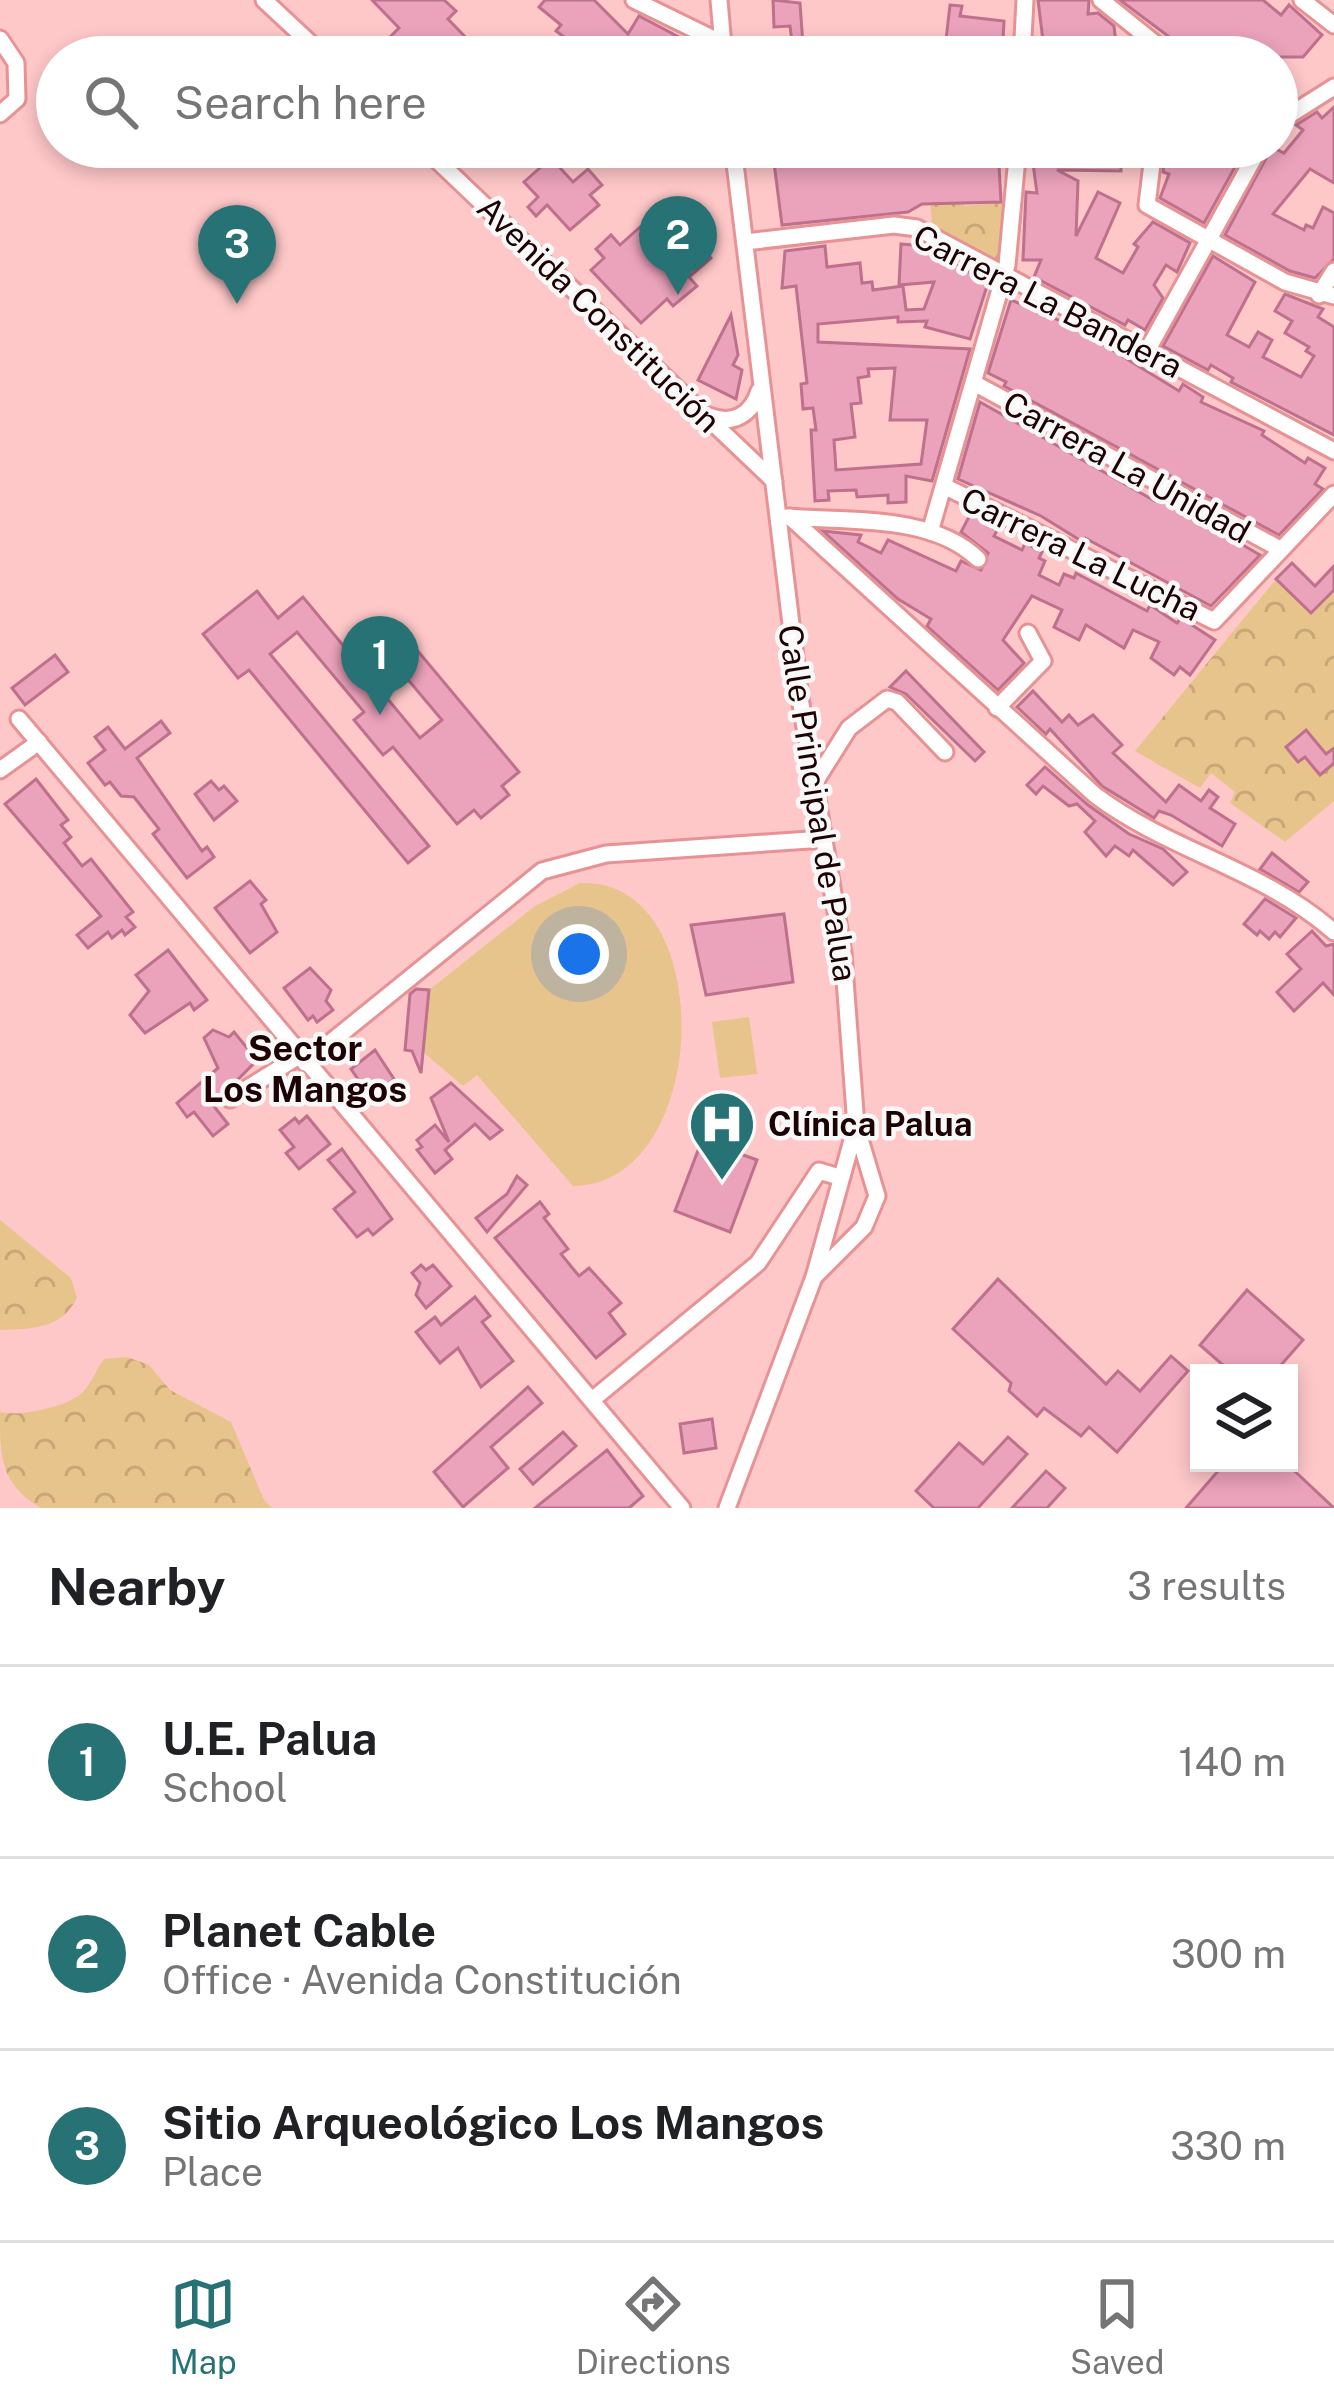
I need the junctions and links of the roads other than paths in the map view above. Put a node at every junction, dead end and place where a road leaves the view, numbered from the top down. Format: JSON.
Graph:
{"nodes":[{"id":1,"x":264,"y":0,"type":"edge"},
{"id":2,"x":634,"y":0,"type":"edge"},
{"id":3,"x":718,"y":0,"type":"edge"},
{"id":4,"x":1024,"y":0,"type":"edge"},
{"id":5,"x":1101,"y":0,"type":"edge"},
{"id":6,"x":1302,"y":0,"type":"edge"},
{"id":7,"x":1334,"y":25,"type":"edge"},
{"id":8,"x":303,"y":36,"type":"edge"},
{"id":9,"x":698,"y":36,"type":"edge"},
{"id":10,"x":722,"y":36,"type":"edge"},
{"id":11,"x":1023,"y":36,"type":"edge"},
{"id":12,"x":1142,"y":36,"type":"edge"},
{"id":13,"x":0,"y":39,"type":"edge"},
{"id":14,"x":1334,"y":87,"type":"edge"},
{"id":15,"x":1298,"y":110,"type":"edge"},
{"id":16,"x":0,"y":114,"type":"edge"},
{"id":17,"x":445,"y":168,"type":"edge"},
{"id":18,"x":736,"y":168,"type":"edge"},
{"id":19,"x":1017,"y":168,"type":"edge"},
{"id":20,"x":1151,"y":168,"type":"edge"},
{"id":21,"x":1248,"y":168,"type":"edge"},
{"id":22,"x":1208,"y":241,"type":"junction"},
{"id":23,"x":745,"y":242,"type":"junction"},
{"id":24,"x":1334,"y":271,"type":"edge"},
{"id":25,"x":1005,"y":274,"type":"junction"},
{"id":26,"x":1326,"y":296,"type":"edge"},
{"id":27,"x":1147,"y":351,"type":"junction"},
{"id":28,"x":761,"y":382,"type":"junction"},
{"id":29,"x":974,"y":383,"type":"junction"},
{"id":30,"x":701,"y":411,"type":"junction"},
{"id":31,"x":1334,"y":451,"type":"edge"},
{"id":32,"x":774,"y":481,"type":"junction"},
{"id":33,"x":944,"y":486,"type":"junction"},
{"id":34,"x":1334,"y":494,"type":"edge"},
{"id":35,"x":784,"y":517,"type":"junction"},
{"id":36,"x":930,"y":532,"type":"junction"},
{"id":37,"x":1280,"y":550,"type":"junction"},
{"id":38,"x":978,"y":559,"type":"dead end"},
{"id":39,"x":1028,"y":633,"type":"dead end"},
{"id":40,"x":998,"y":708,"type":"junction"},
{"id":41,"x":20,"y":719,"type":"dead end"},
{"id":42,"x":39,"y":742,"type":"junction"},
{"id":43,"x":945,"y":752,"type":"dead end"},
{"id":44,"x":0,"y":770,"type":"edge"},
{"id":45,"x":814,"y":782,"type":"junction"},
{"id":46,"x":824,"y":838,"type":"junction"},
{"id":47,"x":1334,"y":932,"type":"edge"},
{"id":48,"x":302,"y":1060,"type":"junction"},
{"id":49,"x":230,"y":1099,"type":"dead end"},
{"id":50,"x":856,"y":1126,"type":"junction"},
{"id":51,"x":839,"y":1177,"type":"junction"},
{"id":52,"x":814,"y":1277,"type":"junction"},
{"id":53,"x":592,"y":1400,"type":"junction"},
{"id":54,"x":682,"y":1508,"type":"edge"},
{"id":55,"x":727,"y":1508,"type":"edge"}],
"edges":[{"from":1,"to":8,"type":"street"},
{"from":2,"to":9,"type":"street"},
{"from":3,"to":10,"type":"street"},
{"from":4,"to":11,"type":"street"},
{"from":5,"to":12,"type":"street"},
{"from":6,"to":7,"type":"street"},
{"from":13,"to":16,"type":"street"},
{"from":14,"to":15,"type":"street"},
{"from":17,"to":30,"type":"street","name":"Avenida Constitución"},
{"from":18,"to":23,"type":"street","name":"Calle Principal de Palua"},
{"from":19,"to":25,"type":"street"},
{"from":20,"to":22,"type":"street"},
{"from":21,"to":22,"type":"street"},
{"from":22,"to":26,"type":"street"},
{"from":22,"to":27,"type":"street"},
{"from":23,"to":25,"type":"street","name":"Carrera La Bandera"},
{"from":23,"to":28,"type":"street","name":"Calle Principal de Palua"},
{"from":24,"to":26,"type":"street"},
{"from":25,"to":27,"type":"street","name":"Carrera La Bandera"},
{"from":25,"to":29,"type":"street"},
{"from":27,"to":31,"type":"street","name":"Carrera La Bandera"},
{"from":28,"to":30,"type":"street"},
{"from":28,"to":32,"type":"street","name":"Calle Principal de Palua"},
{"from":29,"to":33,"type":"street"},
{"from":29,"to":37,"type":"street","name":"Carrera La Unidad"},
{"from":30,"to":32,"type":"street","name":"Avenida Constitución"},
{"from":32,"to":35,"type":"street","name":"Calle Principal de Palua"},
{"from":33,"to":36,"type":"street"},
{"from":33,"to":37,"type":"street","name":"Carrera La Lucha"},
{"from":34,"to":37,"type":"street"},
{"from":35,"to":36,"type":"street"},
{"from":35,"to":40,"type":"street"},
{"from":35,"to":45,"type":"street","name":"Calle Principal de Palua"},
{"from":36,"to":38,"type":"street"},
{"from":39,"to":40,"type":"street"},
{"from":40,"to":47,"type":"street"},
{"from":41,"to":42,"type":"street"},
{"from":42,"to":44,"type":"street"},
{"from":42,"to":48,"type":"street"},
{"from":43,"to":45,"type":"street"},
{"from":45,"to":46,"type":"street","name":"Calle Principal de Palua"},
{"from":46,"to":48,"type":"street"},
{"from":46,"to":50,"type":"street","name":"Calle Principal de Palua"},
{"from":48,"to":49,"type":"street"},
{"from":48,"to":53,"type":"street"},
{"from":50,"to":51,"type":"street","name":"Calle Principal de Palua"},
{"from":50,"to":52,"type":"street","name":"Calle Principal de Palua"},
{"from":51,"to":52,"type":"street","name":"Calle Principal de Palua"},
{"from":51,"to":53,"type":"street"},
{"from":52,"to":55,"type":"street","name":"Calle Principal de Palua"},
{"from":53,"to":54,"type":"street"}]}
